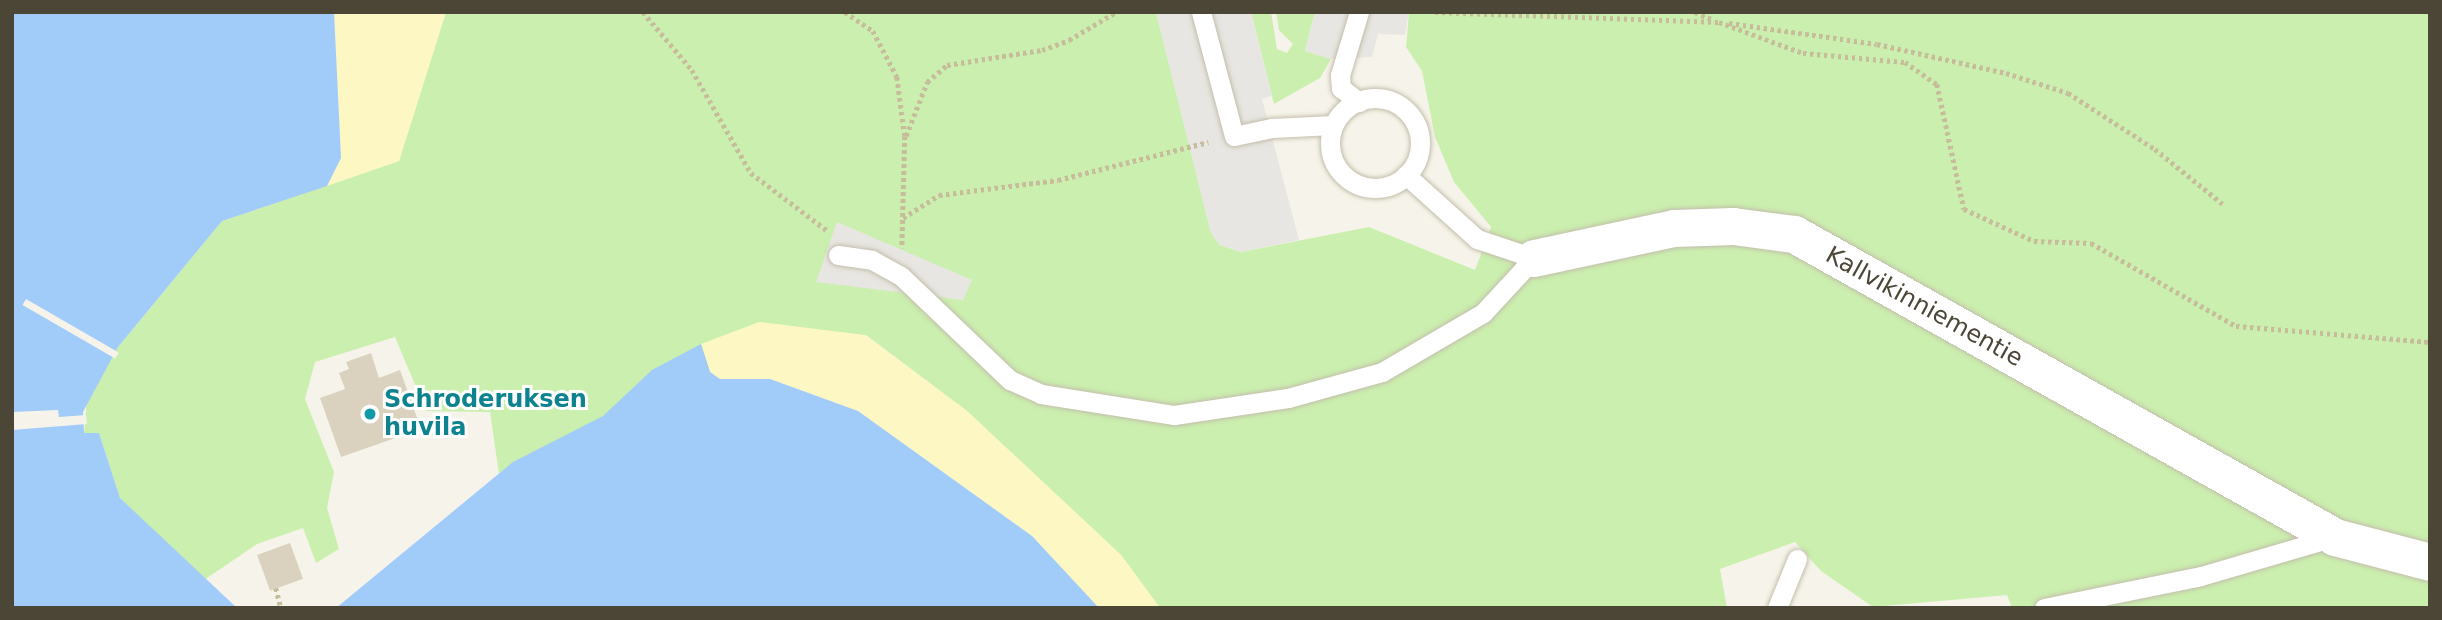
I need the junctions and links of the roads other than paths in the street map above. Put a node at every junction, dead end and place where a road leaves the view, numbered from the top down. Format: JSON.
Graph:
{"nodes":[{"id":1,"x":1201,"y":12,"type":"edge"},
{"id":2,"x":1359,"y":12,"type":"edge"},
{"id":3,"x":1359,"y":102,"type":"junction"},
{"id":4,"x":1334,"y":125,"type":"junction"},
{"id":5,"x":1406,"y":175,"type":"junction"},
{"id":6,"x":838,"y":255,"type":"road end"},
{"id":7,"x":1534,"y":258,"type":"junction"},
{"id":8,"x":2335,"y":537,"type":"junction"},
{"id":9,"x":1797,"y":559,"type":"dead end"},
{"id":10,"x":2430,"y":562,"type":"edge"},
{"id":11,"x":1777,"y":608,"type":"edge"},
{"id":12,"x":2044,"y":608,"type":"edge"}],
"edges":[{"from":1,"to":4,"type":"lane"},
{"from":2,"to":3,"type":"lane"},
{"from":3,"to":4,"type":"lane"},
{"from":3,"to":5,"type":"lane"},
{"from":4,"to":5,"type":"lane"},
{"from":5,"to":7,"type":"lane"},
{"from":6,"to":7,"type":"lane"},
{"from":7,"to":8,"type":"street","name":"Kallvikinniementie"},
{"from":8,"to":10,"type":"street","name":"Kallvikinniementie"},
{"from":8,"to":12,"type":"lane"},
{"from":9,"to":11,"type":"lane"}]}
